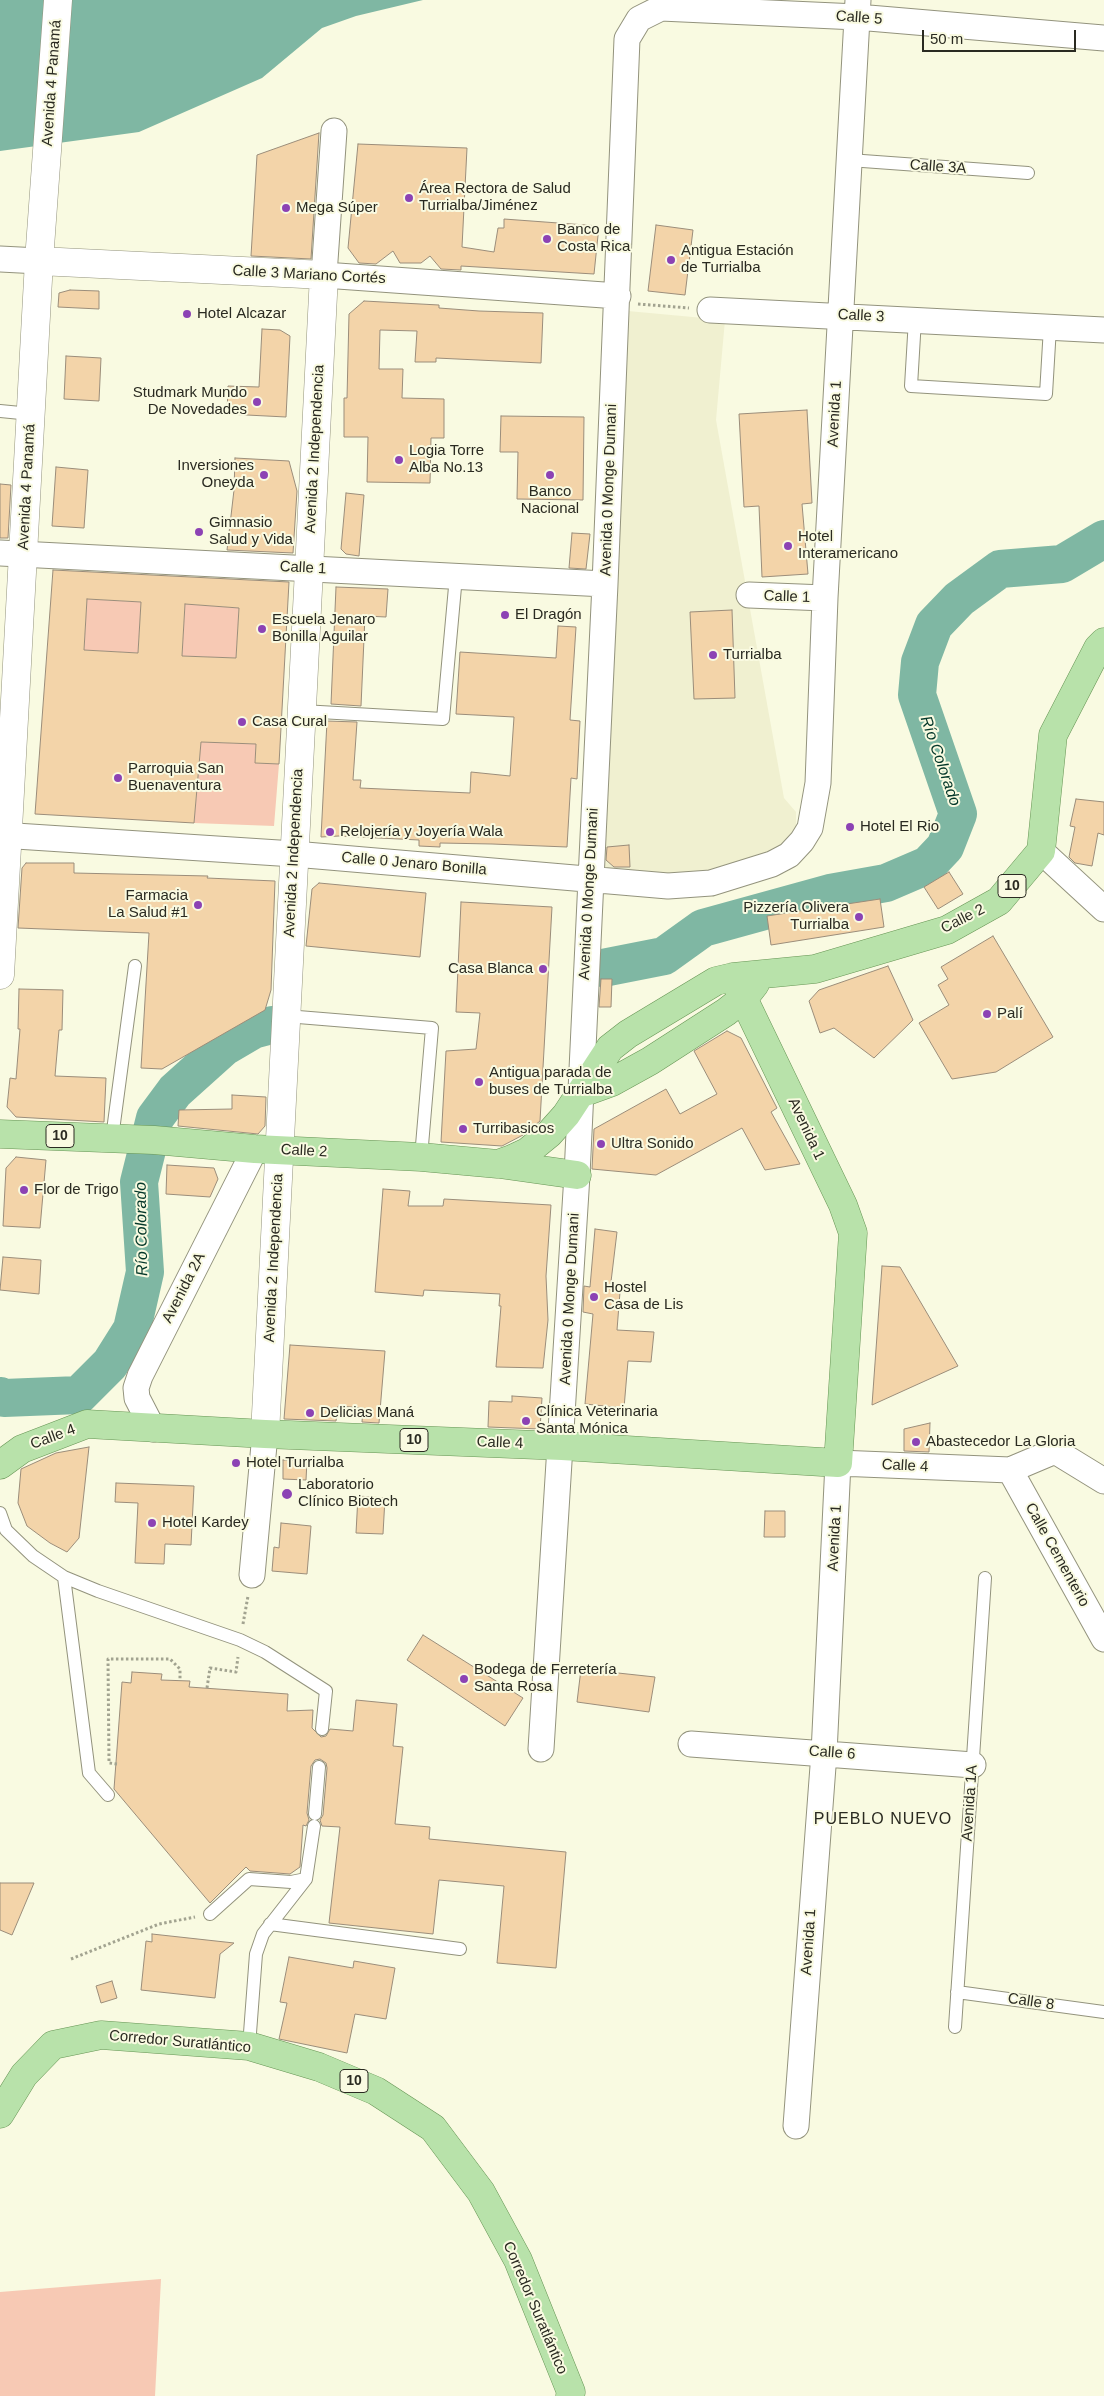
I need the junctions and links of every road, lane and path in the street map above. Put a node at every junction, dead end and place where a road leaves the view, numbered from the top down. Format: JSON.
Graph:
{"nodes":[{"id":1,"x":58,"y":0,"type":"edge"},
{"id":2,"x":710,"y":6,"type":"edge"},
{"id":3,"x":858,"y":9,"type":"edge"},
{"id":4,"x":1104,"y":38,"type":"edge"},
{"id":5,"x":627,"y":39,"type":"joint"},
{"id":6,"x":334,"y":131,"type":"dead end"},
{"id":7,"x":849,"y":160,"type":"junction"},
{"id":8,"x":1028,"y":173,"type":"dead end"},
{"id":9,"x":0,"y":259,"type":"edge"},
{"id":10,"x":39,"y":261,"type":"junction"},
{"id":11,"x":324,"y":275,"type":"junction"},
{"id":12,"x":618,"y":300,"type":"junction"},
{"id":13,"x":710,"y":310,"type":"joint"},
{"id":14,"x":840,"y":315,"type":"junction"},
{"id":15,"x":915,"y":319,"type":"junction"},
{"id":16,"x":1050,"y":327,"type":"junction"},
{"id":17,"x":1104,"y":330,"type":"edge"},
{"id":18,"x":0,"y":411,"type":"edge"},
{"id":19,"x":31,"y":414,"type":"junction"},
{"id":20,"x":12,"y":554,"type":"edge"},
{"id":21,"x":309,"y":569,"type":"junction"},
{"id":22,"x":456,"y":576,"type":"junction"},
{"id":23,"x":605,"y":584,"type":"junction"},
{"id":24,"x":749,"y":595,"type":"dead end"},
{"id":25,"x":825,"y":598,"type":"junction"},
{"id":26,"x":1104,"y":642,"type":"edge"},
{"id":27,"x":302,"y":710,"type":"junction"},
{"id":28,"x":810,"y":828,"type":"joint"},
{"id":29,"x":4,"y":836,"type":"edge"},
{"id":30,"x":1041,"y":851,"type":"junction"},
{"id":31,"x":294,"y":854,"type":"junction"},
{"id":32,"x":590,"y":878,"type":"junction"},
{"id":33,"x":1104,"y":909,"type":"edge"},
{"id":34,"x":135,"y":966,"type":"dead end"},
{"id":35,"x":0,"y":975,"type":"edge"},
{"id":36,"x":739,"y":987,"type":"junction"},
{"id":37,"x":286,"y":1016,"type":"junction"},
{"id":38,"x":584,"y":1017,"type":"junction"},
{"id":39,"x":600,"y":1063,"type":"junction"},
{"id":40,"x":579,"y":1094,"type":"junction"},
{"id":41,"x":0,"y":1134,"type":"edge"},
{"id":42,"x":116,"y":1138,"type":"junction"},
{"id":43,"x":267,"y":1150,"type":"junction"},
{"id":44,"x":421,"y":1157,"type":"junction"},
{"id":45,"x":498,"y":1164,"type":"junction"},
{"id":46,"x":577,"y":1175,"type":"junction"},
{"id":47,"x":153,"y":1429,"type":"junction"},
{"id":48,"x":265,"y":1434,"type":"junction"},
{"id":49,"x":562,"y":1446,"type":"junction"},
{"id":50,"x":838,"y":1463,"type":"junction"},
{"id":51,"x":0,"y":1464,"type":"edge"},
{"id":52,"x":1010,"y":1470,"type":"junction"},
{"id":53,"x":1104,"y":1481,"type":"edge"},
{"id":54,"x":0,"y":1513,"type":"edge"},
{"id":55,"x":252,"y":1575,"type":"joint"},
{"id":56,"x":64,"y":1577,"type":"junction"},
{"id":57,"x":985,"y":1578,"type":"dead end"},
{"id":58,"x":1104,"y":1639,"type":"edge"},
{"id":59,"x":240,"y":1640,"type":"junction"},
{"id":60,"x":180,"y":1681,"type":"dead end"},
{"id":61,"x":207,"y":1688,"type":"dead end"},
{"id":62,"x":322,"y":1729,"type":"dead end"},
{"id":63,"x":691,"y":1744,"type":"dead end"},
{"id":64,"x":541,"y":1749,"type":"dead end"},
{"id":65,"x":824,"y":1753,"type":"junction"},
{"id":66,"x":116,"y":1764,"type":"dead end"},
{"id":67,"x":973,"y":1765,"type":"junction"},
{"id":68,"x":318,"y":1767,"type":"dead end"},
{"id":69,"x":108,"y":1795,"type":"dead end"},
{"id":70,"x":306,"y":1879,"type":"junction"},
{"id":71,"x":210,"y":1914,"type":"joint"},
{"id":72,"x":270,"y":1924,"type":"junction"},
{"id":73,"x":460,"y":1950,"type":"dead end"},
{"id":74,"x":71,"y":1959,"type":"dead end"},
{"id":75,"x":957,"y":1992,"type":"junction"},
{"id":76,"x":1104,"y":2012,"type":"edge"},
{"id":77,"x":955,"y":2028,"type":"dead end"},
{"id":78,"x":249,"y":2046,"type":"junction"},
{"id":79,"x":0,"y":2114,"type":"edge"},
{"id":80,"x":796,"y":2126,"type":"dead end"},
{"id":81,"x":570,"y":2396,"type":"edge"}],
"edges":[{"from":1,"to":10,"type":"street","name":"Avenida 4 Panamá"},
{"from":2,"to":3,"type":"street","name":"Calle 5"},
{"from":2,"to":5,"type":"street","name":"Calle 5"},
{"from":3,"to":4,"type":"street","name":"Calle 5"},
{"from":3,"to":7,"type":"street","name":"Avenida 1"},
{"from":5,"to":12,"type":"street","name":"Avenida 0 Monge Dumani"},
{"from":6,"to":11,"type":"street","name":"Avenida 2 Independencia"},
{"from":7,"to":8,"type":"lane","name":"Calle 3A"},
{"from":7,"to":14,"type":"street","name":"Avenida 1"},
{"from":9,"to":10,"type":"street","name":"Calle 3 Mariano Cortés"},
{"from":10,"to":11,"type":"street","name":"Calle 3 Mariano Cortés"},
{"from":10,"to":19,"type":"street","name":"Avenida 4 Panamá"},
{"from":11,"to":12,"type":"street","name":"Calle 3 Mariano Cortés"},
{"from":11,"to":21,"type":"street","name":"Avenida 2 Independencia"},
{"from":12,"to":13,"type":"path"},
{"from":12,"to":23,"type":"street","name":"Avenida 0 Monge Dumani"},
{"from":13,"to":14,"type":"street","name":"Calle 3"},
{"from":14,"to":15,"type":"street","name":"Calle 3"},
{"from":14,"to":25,"type":"street","name":"Avenida 1"},
{"from":15,"to":16,"type":"street","name":"Calle 3"},
{"from":15,"to":16,"type":"lane"},
{"from":16,"to":17,"type":"street","name":"Calle 3"},
{"from":18,"to":19,"type":"lane"},
{"from":19,"to":20,"type":"street","name":"Avenida 4 Panamá"},
{"from":20,"to":21,"type":"street","name":"Calle 1"},
{"from":20,"to":29,"type":"street","name":"Avenida 4 Panamá"},
{"from":21,"to":22,"type":"street","name":"Calle 1"},
{"from":21,"to":27,"type":"street","name":"Avenida 2 Independencia"},
{"from":22,"to":23,"type":"street","name":"Calle 1"},
{"from":22,"to":27,"type":"lane"},
{"from":23,"to":32,"type":"street","name":"Avenida 0 Monge Dumani"},
{"from":24,"to":25,"type":"street","name":"Calle 1"},
{"from":25,"to":28,"type":"street","name":"Avenida 1"},
{"from":26,"to":30,"type":"main road"},
{"from":27,"to":31,"type":"street","name":"Avenida 2 Independencia"},
{"from":28,"to":32,"type":"street","name":"Calle 0 Jenaro Bonilla"},
{"from":29,"to":31,"type":"street","name":"Calle 0 Jenaro Bonilla"},
{"from":29,"to":35,"type":"street","name":"Avenida 4 Panamá"},
{"from":30,"to":33,"type":"street"},
{"from":30,"to":36,"type":"main road","name":"Calle 2","number":"10"},
{"from":31,"to":32,"type":"street","name":"Calle 0 Jenaro Bonilla"},
{"from":31,"to":37,"type":"street","name":"Avenida 2 Independencia"},
{"from":32,"to":38,"type":"street","name":"Avenida 0 Monge Dumani"},
{"from":34,"to":42,"type":"lane"},
{"from":36,"to":39,"type":"main road","name":"Calle 2","number":"10"},
{"from":36,"to":40,"type":"main road","name":"Calle 2","number":"10"},
{"from":36,"to":50,"type":"main road","name":"Avenida 1"},
{"from":37,"to":43,"type":"street","name":"Avenida 2 Independencia"},
{"from":37,"to":44,"type":"lane"},
{"from":38,"to":39,"type":"street"},
{"from":38,"to":40,"type":"street","name":"Avenida 0 Monge Dumani"},
{"from":39,"to":40,"type":"main road","name":"Calle 2","number":"10"},
{"from":40,"to":45,"type":"main road","name":"Calle 2","number":"10"},
{"from":40,"to":46,"type":"street","name":"Avenida 0 Monge Dumani"},
{"from":41,"to":42,"type":"main road","name":"Calle 2","number":"10"},
{"from":42,"to":43,"type":"main road","name":"Calle 2","number":"10"},
{"from":43,"to":44,"type":"main road","name":"Calle 2","number":"10"},
{"from":43,"to":47,"type":"street","name":"Avenida 2A"},
{"from":43,"to":48,"type":"street","name":"Avenida 2 Independencia"},
{"from":44,"to":45,"type":"main road","name":"Calle 2","number":"10"},
{"from":45,"to":46,"type":"main road"},
{"from":46,"to":49,"type":"street","name":"Avenida 0 Monge Dumani"},
{"from":47,"to":48,"type":"main road","name":"Calle 4","number":"10"},
{"from":47,"to":51,"type":"main road","name":"Calle 4","number":"10"},
{"from":48,"to":49,"type":"main road","name":"Calle 4","number":"10"},
{"from":48,"to":55,"type":"street","name":"Avenida 2 Independencia"},
{"from":49,"to":50,"type":"main road","name":"Calle 4","number":"10"},
{"from":49,"to":64,"type":"street","name":"Avenida 0 Monge Dumani"},
{"from":50,"to":52,"type":"street","name":"Calle 4"},
{"from":50,"to":65,"type":"street","name":"Avenida 1"},
{"from":52,"to":53,"type":"street"},
{"from":52,"to":58,"type":"street","name":"Calle Cementerio"},
{"from":54,"to":56,"type":"lane"},
{"from":55,"to":59,"type":"path"},
{"from":56,"to":59,"type":"lane"},
{"from":56,"to":69,"type":"lane"},
{"from":57,"to":67,"type":"lane","name":"Avenida 1A"},
{"from":59,"to":61,"type":"path"},
{"from":59,"to":62,"type":"lane"},
{"from":60,"to":66,"type":"path"},
{"from":63,"to":65,"type":"street","name":"Calle 6"},
{"from":65,"to":67,"type":"street","name":"Calle 6"},
{"from":65,"to":80,"type":"street","name":"Avenida 1"},
{"from":67,"to":75,"type":"lane","name":"Avenida 1A"},
{"from":68,"to":70,"type":"lane"},
{"from":70,"to":71,"type":"lane"},
{"from":70,"to":72,"type":"lane"},
{"from":71,"to":74,"type":"path"},
{"from":72,"to":73,"type":"lane"},
{"from":72,"to":78,"type":"lane"},
{"from":75,"to":76,"type":"lane","name":"Calle 8"},
{"from":75,"to":77,"type":"lane","name":"Avenida 1A"},
{"from":78,"to":79,"type":"main road","name":"Corredor Suratlántico","number":"10"},
{"from":78,"to":81,"type":"main road","name":"Corredor Suratlántico","number":"10"}]}
